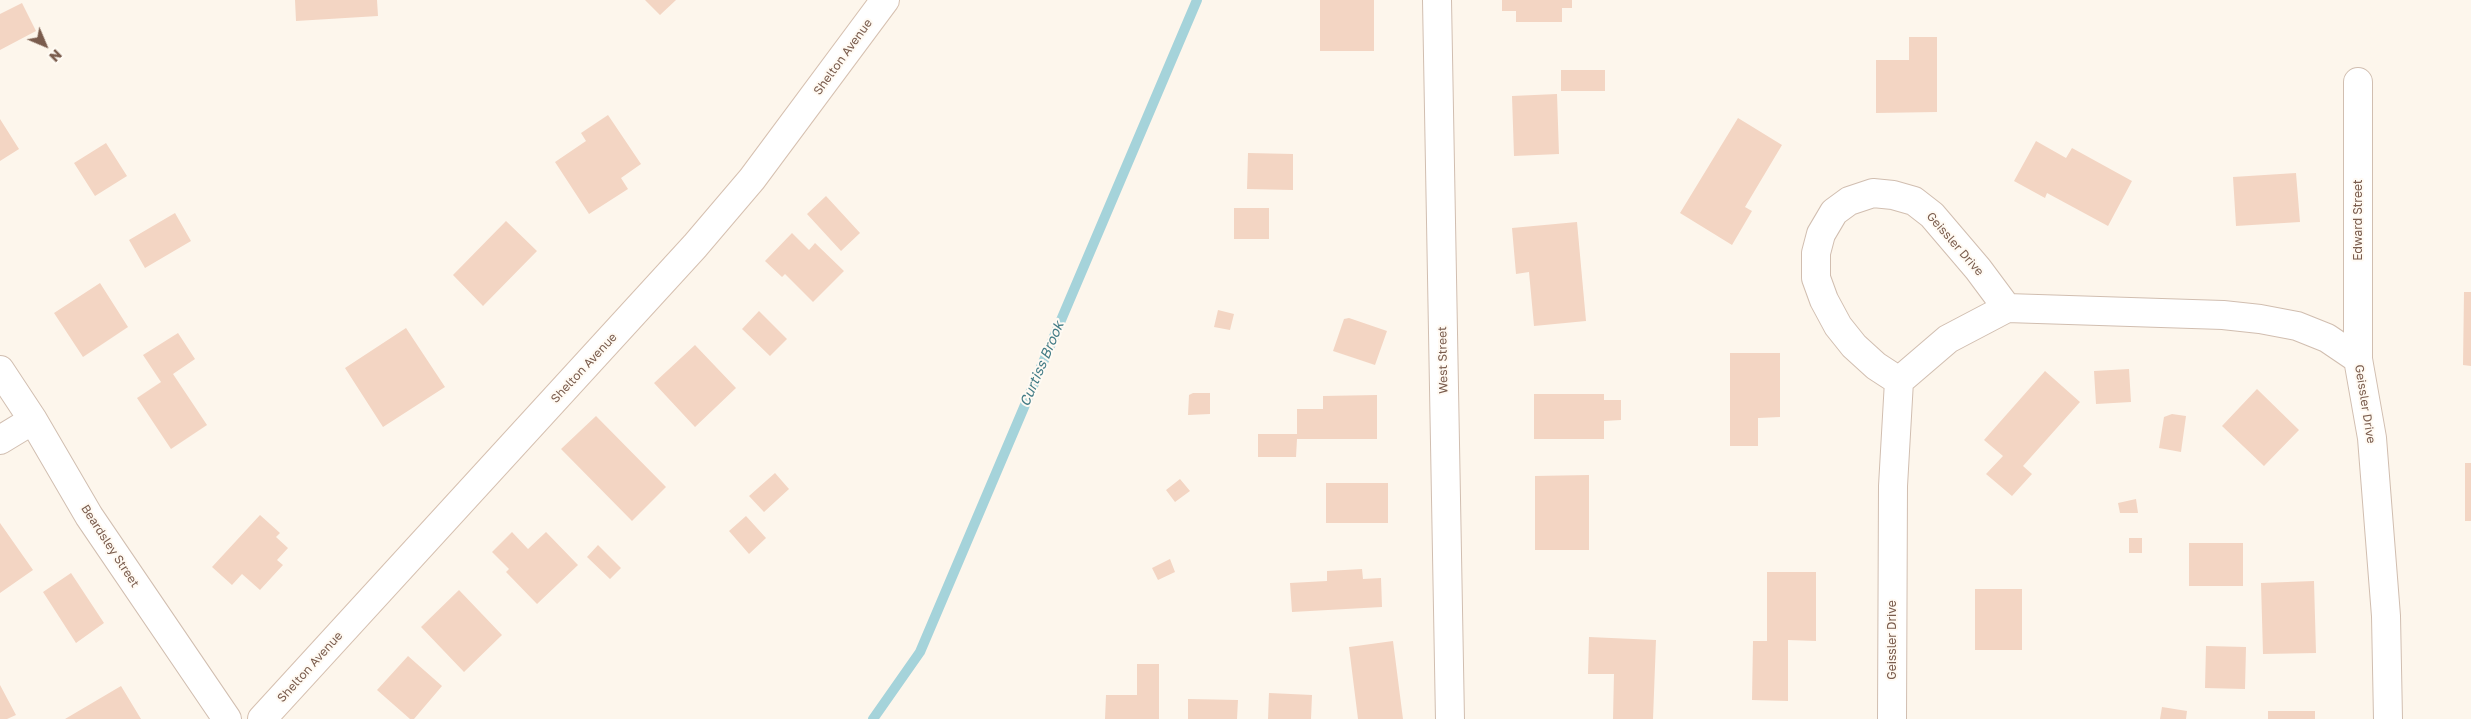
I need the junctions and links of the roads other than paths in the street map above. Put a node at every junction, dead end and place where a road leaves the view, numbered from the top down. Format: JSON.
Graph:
{"nodes":[{"id":1,"x":885,"y":0,"type":"edge"},
{"id":2,"x":1436,"y":0,"type":"edge"},
{"id":3,"x":2358,"y":82,"type":"dead end"},
{"id":4,"x":2007,"y":308,"type":"junction"},
{"id":5,"x":2358,"y":359,"type":"junction"},
{"id":6,"x":0,"y":370,"type":"edge"},
{"id":7,"x":1899,"y":381,"type":"junction"},
{"id":8,"x":32,"y":420,"type":"junction"},
{"id":9,"x":0,"y":440,"type":"edge"},
{"id":10,"x":226,"y":719,"type":"edge"},
{"id":11,"x":262,"y":719,"type":"edge"},
{"id":12,"x":1450,"y":719,"type":"edge"},
{"id":13,"x":1892,"y":719,"type":"edge"},
{"id":14,"x":2388,"y":719,"type":"edge"}],
"edges":[{"from":1,"to":11,"type":"street","name":"Shelton Avenue"},
{"from":2,"to":12,"type":"street","name":"West Street"},
{"from":3,"to":5,"type":"street","name":"Edward Street"},
{"from":4,"to":5,"type":"street","name":"Geissler Drive"},
{"from":4,"to":7,"type":"street","name":"Geissler Drive"},
{"from":4,"to":7,"type":"street","name":"Geissler Drive"},
{"from":5,"to":14,"type":"street","name":"Geissler Drive"},
{"from":6,"to":8,"type":"street","name":"Beardsley Street"},
{"from":7,"to":13,"type":"street","name":"Geissler Drive"},
{"from":8,"to":9,"type":"street"},
{"from":8,"to":10,"type":"street","name":"Beardsley Street"}]}
